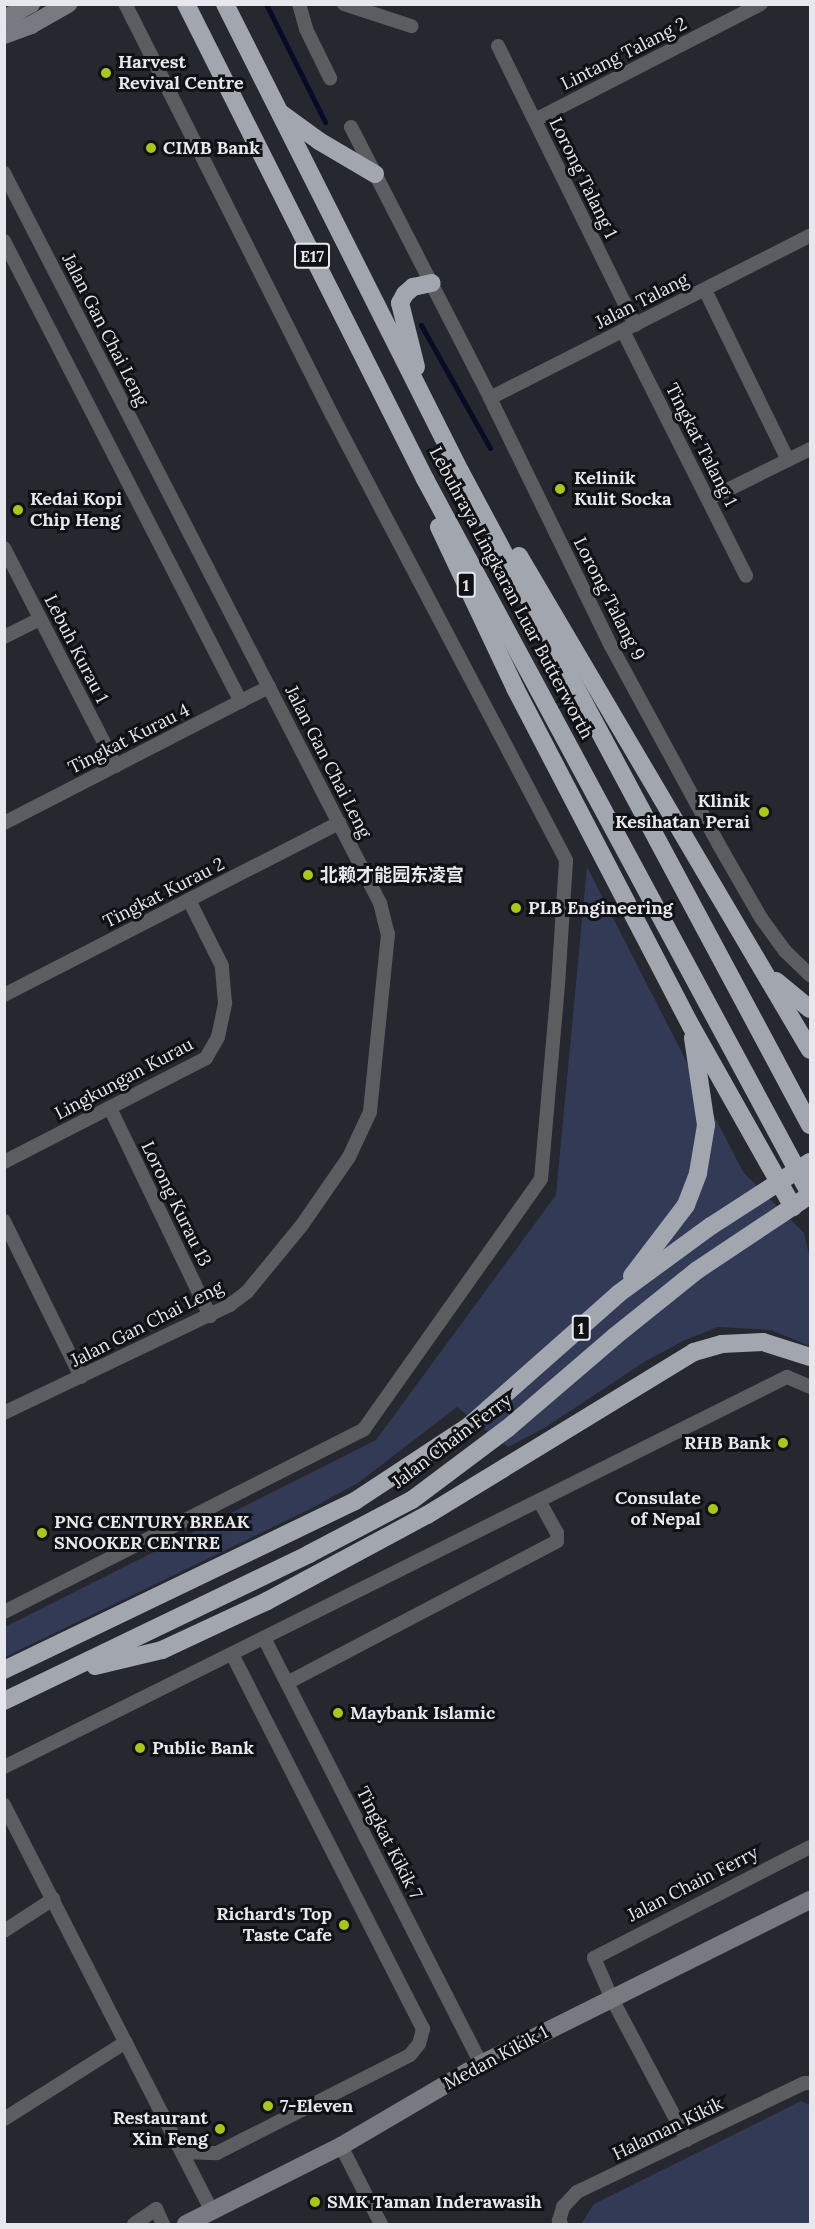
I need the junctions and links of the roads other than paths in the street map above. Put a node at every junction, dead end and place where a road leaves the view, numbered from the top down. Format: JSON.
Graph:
{"nodes":[{"id":1,"x":31,"y":4,"type":"edge"},
{"id":2,"x":68,"y":4,"type":"edge"},
{"id":3,"x":125,"y":4,"type":"edge"},
{"id":4,"x":178,"y":4,"type":"edge"},
{"id":5,"x":186,"y":4,"type":"edge"},
{"id":6,"x":225,"y":4,"type":"edge"},
{"id":7,"x":299,"y":4,"type":"edge"},
{"id":8,"x":344,"y":4,"type":"edge"},
{"id":9,"x":761,"y":4,"type":"edge"},
{"id":10,"x":4,"y":19,"type":"edge"},
{"id":11,"x":411,"y":26,"type":"dead end"},
{"id":12,"x":200,"y":33,"type":"junction"},
{"id":13,"x":4,"y":35,"type":"edge"},
{"id":14,"x":498,"y":46,"type":"dead end"},
{"id":15,"x":330,"y":78,"type":"dead end"},
{"id":16,"x":278,"y":111,"type":"junction"},
{"id":17,"x":535,"y":120,"type":"junction"},
{"id":18,"x":351,"y":127,"type":"dead end"},
{"id":19,"x":4,"y":173,"type":"edge"},
{"id":20,"x":375,"y":174,"type":"junction"},
{"id":21,"x":810,"y":236,"type":"edge"},
{"id":22,"x":4,"y":241,"type":"edge"},
{"id":23,"x":432,"y":283,"type":"junction"},
{"id":24,"x":705,"y":290,"type":"junction"},
{"id":25,"x":629,"y":328,"type":"junction"},
{"id":26,"x":490,"y":398,"type":"junction"},
{"id":27,"x":425,"y":399,"type":"junction"},
{"id":28,"x":810,"y":449,"type":"edge"},
{"id":29,"x":788,"y":460,"type":"junction"},
{"id":30,"x":460,"y":471,"type":"junction"},
{"id":31,"x":425,"y":478,"type":"junction"},
{"id":32,"x":709,"y":499,"type":"junction"},
{"id":33,"x":4,"y":548,"type":"edge"},
{"id":34,"x":746,"y":576,"type":"dead end"},
{"id":35,"x":40,"y":619,"type":"junction"},
{"id":36,"x":4,"y":637,"type":"edge"},
{"id":37,"x":269,"y":687,"type":"junction"},
{"id":38,"x":241,"y":702,"type":"junction"},
{"id":39,"x":116,"y":766,"type":"junction"},
{"id":40,"x":4,"y":823,"type":"edge"},
{"id":41,"x":339,"y":823,"type":"junction"},
{"id":42,"x":189,"y":900,"type":"junction"},
{"id":43,"x":768,"y":975,"type":"junction"},
{"id":44,"x":810,"y":975,"type":"edge"},
{"id":45,"x":4,"y":995,"type":"edge"},
{"id":46,"x":810,"y":1009,"type":"edge"},
{"id":47,"x":691,"y":1026,"type":"junction"},
{"id":48,"x":810,"y":1050,"type":"edge"},
{"id":49,"x":110,"y":1108,"type":"junction"},
{"id":50,"x":810,"y":1125,"type":"edge"},
{"id":51,"x":4,"y":1162,"type":"edge"},
{"id":52,"x":810,"y":1162,"type":"edge"},
{"id":53,"x":780,"y":1182,"type":"junction"},
{"id":54,"x":810,"y":1195,"type":"edge"},
{"id":55,"x":793,"y":1207,"type":"junction"},
{"id":56,"x":4,"y":1221,"type":"edge"},
{"id":57,"x":618,"y":1294,"type":"junction"},
{"id":58,"x":210,"y":1316,"type":"junction"},
{"id":59,"x":810,"y":1357,"type":"edge"},
{"id":60,"x":81,"y":1377,"type":"junction"},
{"id":61,"x":810,"y":1386,"type":"edge"},
{"id":62,"x":4,"y":1413,"type":"edge"},
{"id":63,"x":539,"y":1501,"type":"junction"},
{"id":64,"x":4,"y":1612,"type":"edge"},
{"id":65,"x":264,"y":1638,"type":"junction"},
{"id":66,"x":232,"y":1654,"type":"junction"},
{"id":67,"x":4,"y":1670,"type":"edge"},
{"id":68,"x":62,"y":1674,"type":"junction"},
{"id":69,"x":287,"y":1683,"type":"junction"},
{"id":70,"x":4,"y":1701,"type":"edge"},
{"id":71,"x":4,"y":1767,"type":"edge"},
{"id":72,"x":4,"y":1805,"type":"edge"},
{"id":73,"x":810,"y":1847,"type":"edge"},
{"id":74,"x":53,"y":1899,"type":"junction"},
{"id":75,"x":810,"y":1900,"type":"edge"},
{"id":76,"x":4,"y":1931,"type":"edge"},
{"id":77,"x":612,"y":1999,"type":"junction"},
{"id":78,"x":126,"y":2042,"type":"junction"},
{"id":79,"x":481,"y":2064,"type":"junction"},
{"id":80,"x":810,"y":2083,"type":"edge"},
{"id":81,"x":4,"y":2119,"type":"edge"},
{"id":82,"x":687,"y":2140,"type":"junction"},
{"id":83,"x":341,"y":2146,"type":"junction"},
{"id":84,"x":182,"y":2152,"type":"junction"},
{"id":85,"x":211,"y":2210,"type":"junction"},
{"id":86,"x":134,"y":2224,"type":"edge"},
{"id":87,"x":163,"y":2224,"type":"edge"},
{"id":88,"x":186,"y":2224,"type":"edge"},
{"id":89,"x":381,"y":2224,"type":"edge"},
{"id":90,"x":561,"y":2224,"type":"edge"}],
"edges":[{"from":1,"to":10,"type":"street"},
{"from":2,"to":13,"type":"street"},
{"from":3,"to":64,"type":"street"},
{"from":4,"to":12,"type":"street"},
{"from":5,"to":12,"type":"highway","name":"Lebuhraya Lingkaran Luar Butterworth","number":"E17"},
{"from":6,"to":16,"type":"highway","name":"Lebuhraya Lingkaran Luar Butterworth","number":"E17"},
{"from":7,"to":15,"type":"street"},
{"from":8,"to":11,"type":"street"},
{"from":9,"to":17,"type":"street","name":"Lintang Talang 2"},
{"from":12,"to":31,"type":"highway","name":"Lebuhraya Lingkaran Luar Butterworth","number":"E17"},
{"from":14,"to":17,"type":"street","name":"Lorong Talang 1"},
{"from":16,"to":20,"type":"highway"},
{"from":16,"to":27,"type":"highway","name":"Lebuhraya Lingkaran Luar Butterworth","number":"E17"},
{"from":17,"to":25,"type":"street","name":"Lorong Talang 1"},
{"from":18,"to":20,"type":"street","name":"Lorong Talang 9"},
{"from":19,"to":37,"type":"street","name":"Jalan Gan Chai Leng"},
{"from":20,"to":23,"type":"street","name":"Lorong Talang 9"},
{"from":21,"to":24,"type":"street","name":"Jalan Talang"},
{"from":22,"to":38,"type":"street"},
{"from":23,"to":26,"type":"street","name":"Lorong Talang 9"},
{"from":23,"to":27,"type":"highway"},
{"from":24,"to":25,"type":"street","name":"Jalan Talang"},
{"from":24,"to":29,"type":"street"},
{"from":25,"to":26,"type":"street","name":"Jalan Talang"},
{"from":25,"to":32,"type":"street","name":"Tingkat Talang 1"},
{"from":26,"to":44,"type":"street","name":"Lorong Talang 9"},
{"from":27,"to":30,"type":"highway","name":"Lebuhraya Lingkaran Luar Butterworth","number":"E17"},
{"from":28,"to":29,"type":"street"},
{"from":29,"to":32,"type":"street"},
{"from":30,"to":43,"type":"highway"},
{"from":30,"to":50,"type":"highway","name":"Lebuhraya Lingkaran Luar Butterworth","number":"E17"},
{"from":31,"to":47,"type":"highway","number":"1"},
{"from":31,"to":54,"type":"highway","name":"Lebuhraya Lingkaran Luar Butterworth","number":"E17"},
{"from":32,"to":34,"type":"street","name":"Tingkat Talang 1"},
{"from":33,"to":35,"type":"street","name":"Lebuh Kurau 1"},
{"from":35,"to":36,"type":"street"},
{"from":35,"to":39,"type":"street","name":"Lebuh Kurau 1"},
{"from":37,"to":38,"type":"street","name":"Tingkat Kurau 4"},
{"from":37,"to":41,"type":"street","name":"Jalan Gan Chai Leng"},
{"from":38,"to":39,"type":"street","name":"Tingkat Kurau 4"},
{"from":39,"to":40,"type":"street","name":"Tingkat Kurau 4"},
{"from":41,"to":42,"type":"street","name":"Tingkat Kurau 2"},
{"from":41,"to":58,"type":"street","name":"Jalan Gan Chai Leng"},
{"from":42,"to":45,"type":"street","name":"Tingkat Kurau 2"},
{"from":42,"to":49,"type":"street","name":"Lingkungan Kurau"},
{"from":43,"to":46,"type":"highway"},
{"from":43,"to":48,"type":"highway"},
{"from":47,"to":53,"type":"highway","number":"1"},
{"from":47,"to":57,"type":"highway"},
{"from":49,"to":51,"type":"street","name":"Lingkungan Kurau"},
{"from":49,"to":58,"type":"street","name":"Lorong Kurau 13"},
{"from":52,"to":53,"type":"highway","number":"1"},
{"from":53,"to":55,"type":"highway","number":"1"},
{"from":53,"to":57,"type":"highway","name":"Jalan Chain Ferry","number":"1"},
{"from":54,"to":55,"type":"highway","number":"1"},
{"from":55,"to":68,"type":"highway","name":"Jalan Chain Ferry","number":"1"},
{"from":56,"to":60,"type":"street"},
{"from":57,"to":67,"type":"highway","name":"Jalan Chain Ferry","number":"1"},
{"from":58,"to":60,"type":"street","name":"Jalan Gan Chai Leng"},
{"from":59,"to":68,"type":"highway"},
{"from":60,"to":62,"type":"street","name":"Jalan Gan Chai Leng"},
{"from":61,"to":63,"type":"street"},
{"from":63,"to":65,"type":"street"},
{"from":63,"to":69,"type":"street"},
{"from":65,"to":66,"type":"street"},
{"from":65,"to":69,"type":"street","name":"Tingkat Kikik 7"},
{"from":66,"to":71,"type":"street"},
{"from":66,"to":84,"type":"street"},
{"from":68,"to":70,"type":"highway","name":"Jalan Chain Ferry","number":"1"},
{"from":69,"to":79,"type":"street","name":"Tingkat Kikik 7"},
{"from":72,"to":74,"type":"street"},
{"from":73,"to":77,"type":"street","name":"Jalan Chain Ferry"},
{"from":74,"to":76,"type":"street"},
{"from":74,"to":78,"type":"street"},
{"from":75,"to":77,"type":"street","name":"Medan Kikik 1"},
{"from":77,"to":79,"type":"street","name":"Medan Kikik 1"},
{"from":77,"to":82,"type":"street"},
{"from":78,"to":81,"type":"street"},
{"from":78,"to":84,"type":"street"},
{"from":79,"to":83,"type":"street","name":"Medan Kikik 1"},
{"from":80,"to":82,"type":"street","name":"Halaman Kikik"},
{"from":82,"to":90,"type":"street","name":"Halaman Kikik"},
{"from":83,"to":85,"type":"street","name":"Medan Kikik 1"},
{"from":83,"to":89,"type":"street"},
{"from":84,"to":85,"type":"street"},
{"from":85,"to":88,"type":"street","name":"Medan Kikik 1"},
{"from":86,"to":87,"type":"street"}]}
